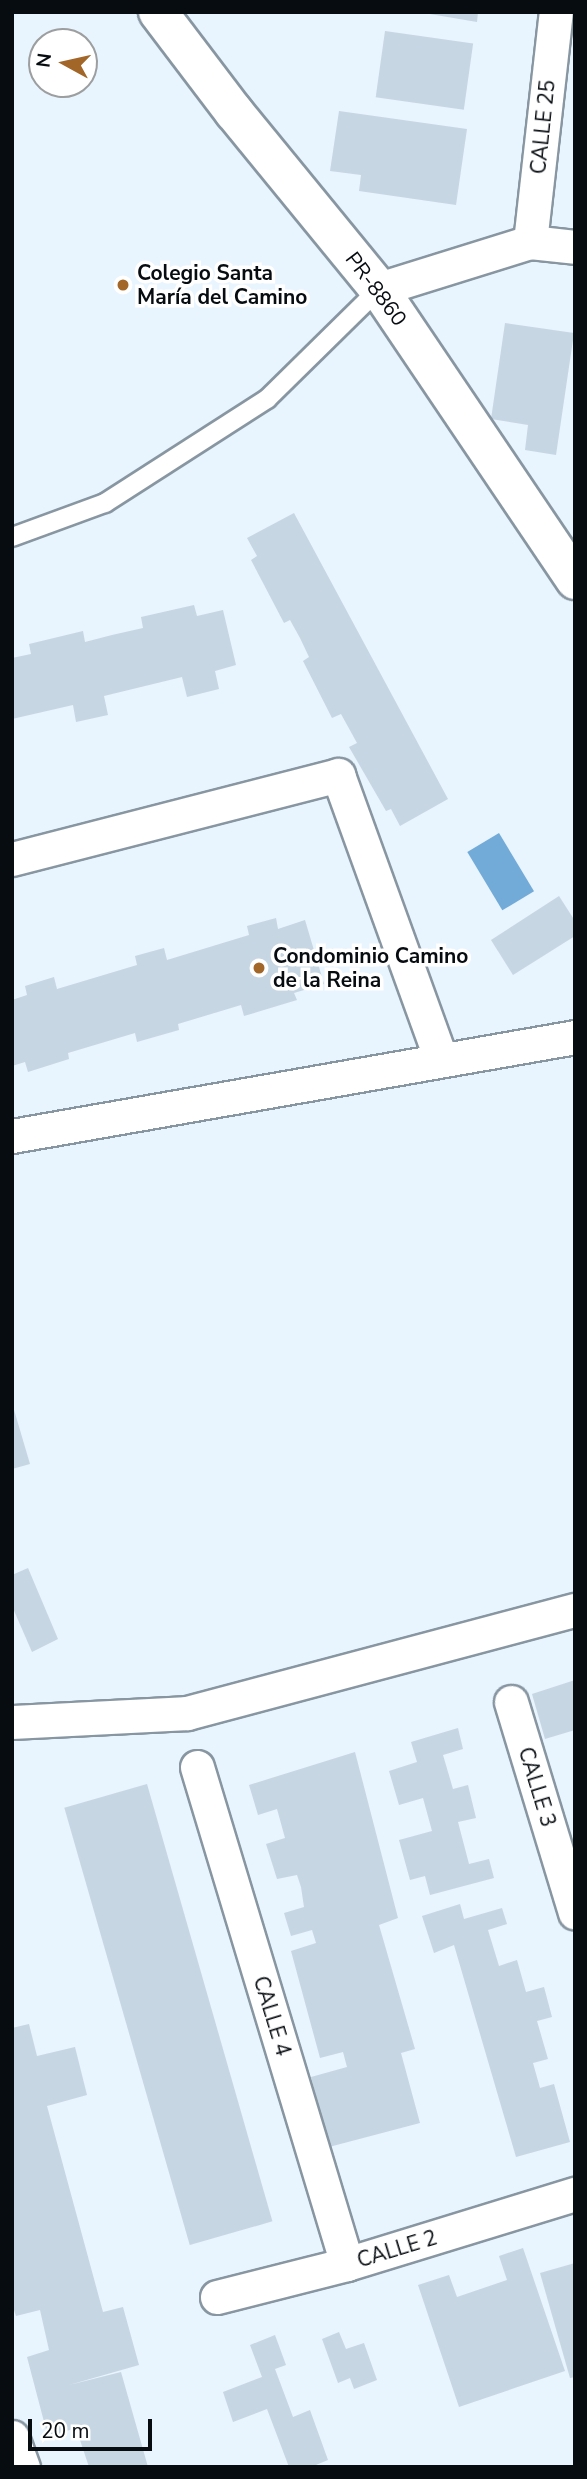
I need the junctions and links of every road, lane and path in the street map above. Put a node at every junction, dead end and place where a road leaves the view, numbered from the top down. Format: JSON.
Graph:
{"nodes":[{"id":1,"x":158,"y":12,"type":"edge"},
{"id":2,"x":555,"y":12,"type":"edge"},
{"id":3,"x":530,"y":242,"type":"junction"},
{"id":4,"x":575,"y":247,"type":"edge"},
{"id":5,"x":379,"y":289,"type":"junction"},
{"id":6,"x":12,"y":537,"type":"edge"},
{"id":7,"x":575,"y":580,"type":"edge"},
{"id":8,"x":12,"y":859,"type":"edge"},
{"id":9,"x":575,"y":1037,"type":"edge"},
{"id":10,"x":441,"y":1060,"type":"junction"},
{"id":11,"x":12,"y":1136,"type":"edge"},
{"id":12,"x":575,"y":1610,"type":"edge"},
{"id":13,"x":511,"y":1702,"type":"dead end"},
{"id":14,"x":12,"y":1721,"type":"edge"},
{"id":15,"x":197,"y":1767,"type":"dead end"},
{"id":16,"x":575,"y":1912,"type":"edge"},
{"id":17,"x":575,"y":2194,"type":"edge"},
{"id":18,"x":347,"y":2264,"type":"junction"},
{"id":19,"x":217,"y":2297,"type":"dead end"},
{"id":20,"x":12,"y":2437,"type":"edge"},
{"id":21,"x":23,"y":2467,"type":"edge"}],
"edges":[{"from":1,"to":5,"type":"street","name":"PR-8860","number":"PR-8860"},
{"from":2,"to":3,"type":"street","name":"CALLE 25"},
{"from":3,"to":4,"type":"street"},
{"from":3,"to":5,"type":"street"},
{"from":5,"to":6,"type":"lane"},
{"from":5,"to":7,"type":"street","name":"PR-8860","number":"PR-8860"},
{"from":8,"to":10,"type":"street"},
{"from":9,"to":10,"type":"street"},
{"from":10,"to":11,"type":"street"},
{"from":12,"to":14,"type":"street"},
{"from":13,"to":16,"type":"street","name":"CALLE 3"},
{"from":15,"to":18,"type":"street","name":"CALLE 4"},
{"from":17,"to":18,"type":"street","name":"CALLE 2"},
{"from":18,"to":19,"type":"street","name":"CALLE 2"},
{"from":20,"to":21,"type":"street"}]}
